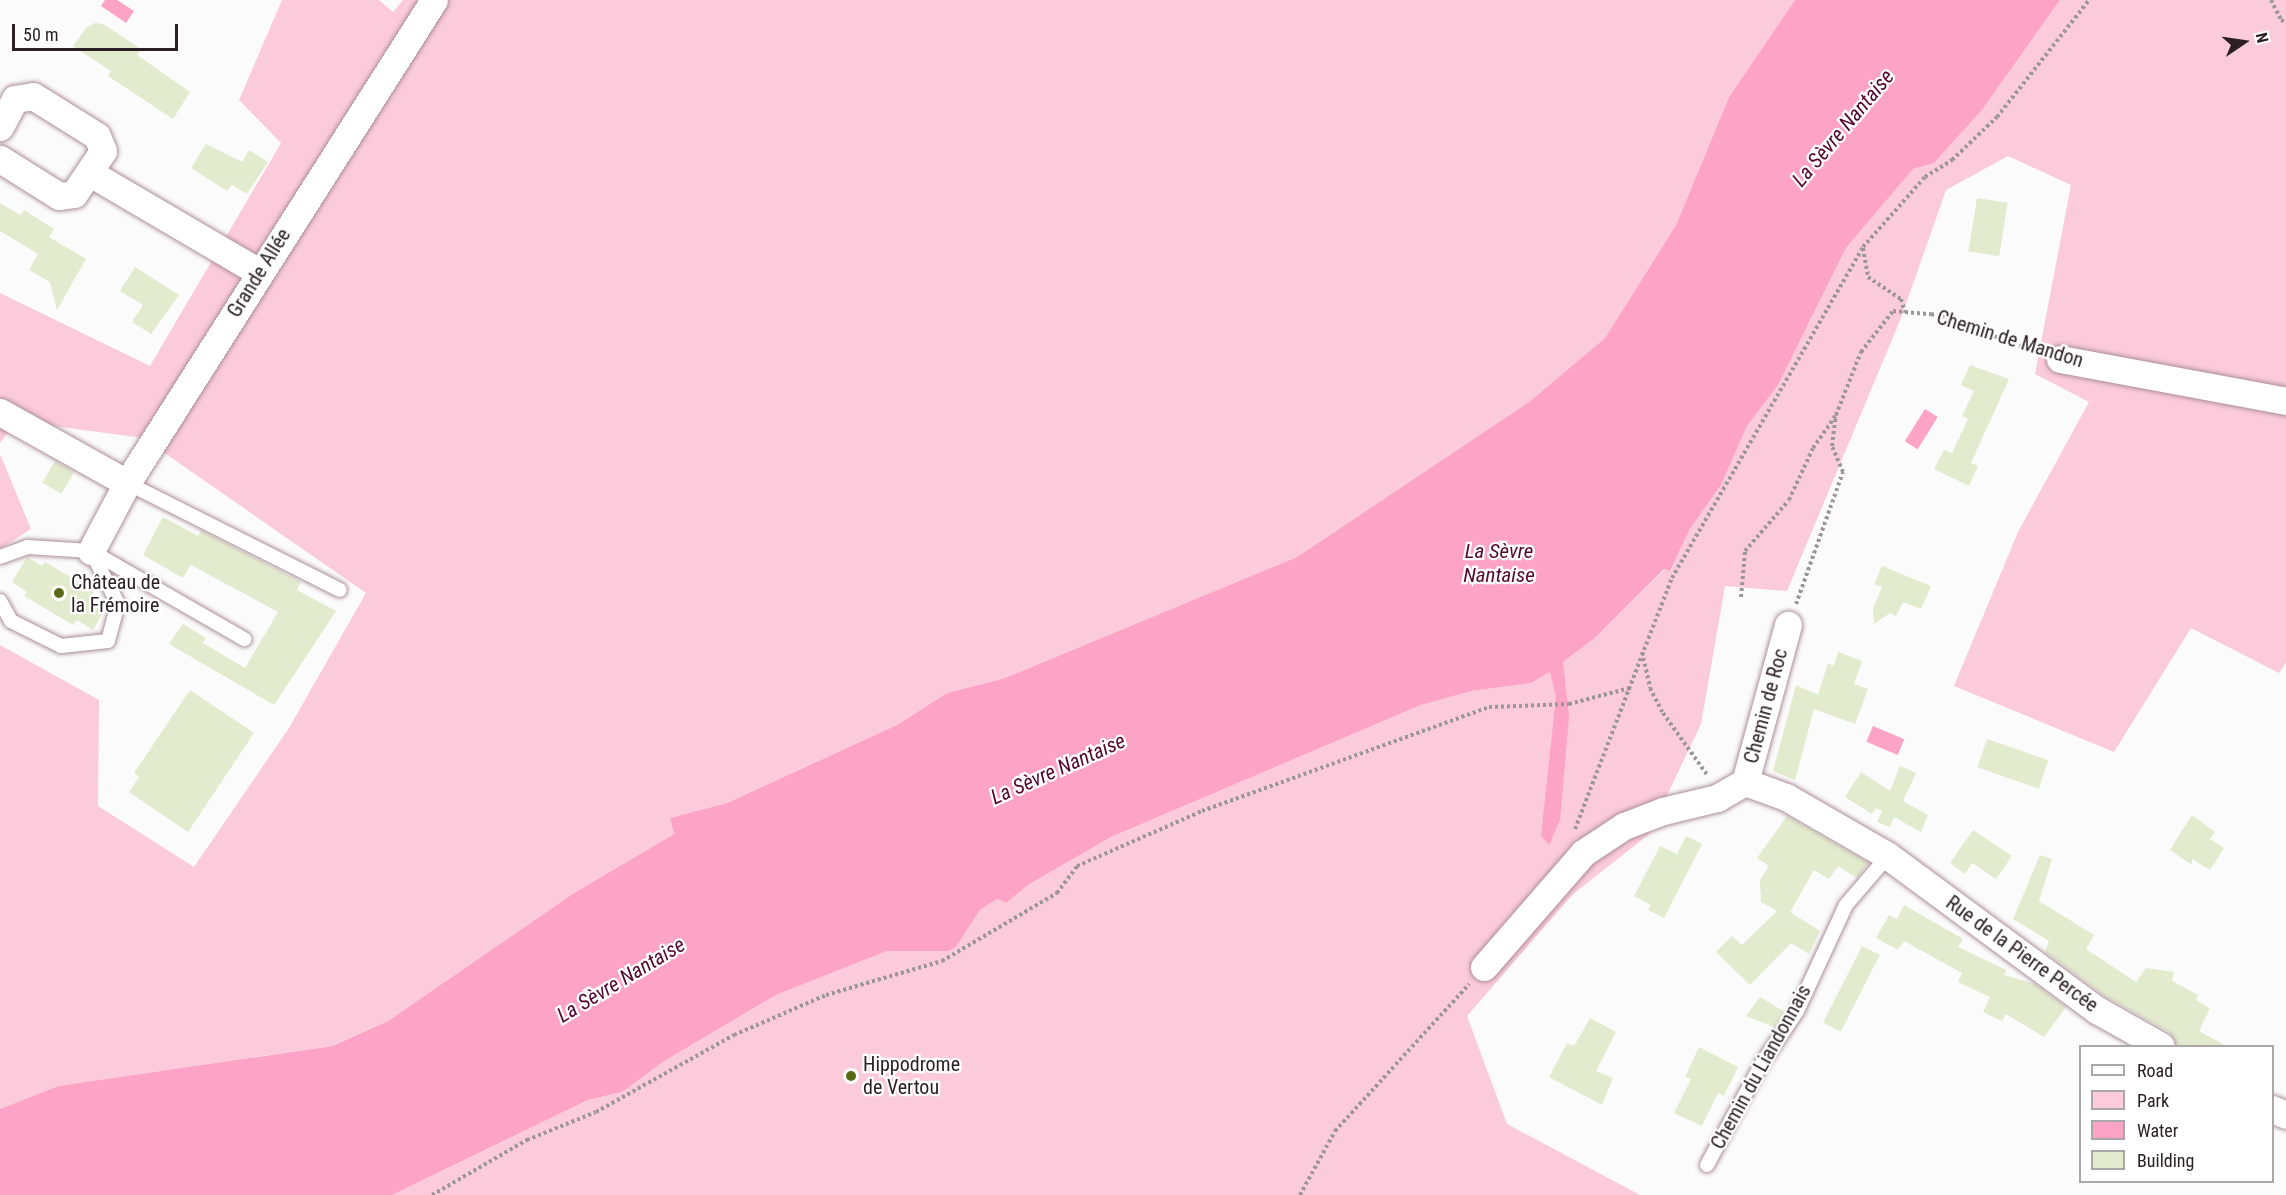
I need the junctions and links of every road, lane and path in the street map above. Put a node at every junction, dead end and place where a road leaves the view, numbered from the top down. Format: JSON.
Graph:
{"nodes":[{"id":1,"x":434,"y":0,"type":"edge"},
{"id":2,"x":2088,"y":0,"type":"edge"},
{"id":3,"x":2271,"y":0,"type":"edge"},
{"id":4,"x":2286,"y":22,"type":"edge"},
{"id":5,"x":0,"y":127,"type":"edge"},
{"id":6,"x":0,"y":159,"type":"edge"},
{"id":7,"x":90,"y":173,"type":"junction"},
{"id":8,"x":1863,"y":248,"type":"junction"},
{"id":9,"x":259,"y":272,"type":"junction"},
{"id":10,"x":1905,"y":312,"type":"junction"},
{"id":11,"x":2060,"y":359,"type":"joint"},
{"id":12,"x":2286,"y":401,"type":"edge"},
{"id":13,"x":0,"y":412,"type":"edge"},
{"id":14,"x":1836,"y":415,"type":"junction"},
{"id":15,"x":127,"y":483,"type":"junction"},
{"id":16,"x":91,"y":551,"type":"junction"},
{"id":17,"x":0,"y":557,"type":"edge"},
{"id":18,"x":340,"y":590,"type":"dead end"},
{"id":19,"x":1741,"y":597,"type":"dead end"},
{"id":20,"x":0,"y":601,"type":"edge"},
{"id":21,"x":1788,"y":625,"type":"joint"},
{"id":22,"x":244,"y":639,"type":"dead end"},
{"id":23,"x":1642,"y":652,"type":"junction"},
{"id":24,"x":1630,"y":688,"type":"junction"},
{"id":25,"x":1745,"y":782,"type":"junction"},
{"id":26,"x":1713,"y":785,"type":"dead end"},
{"id":27,"x":1574,"y":832,"type":"dead end"},
{"id":28,"x":1888,"y":856,"type":"junction"},
{"id":29,"x":1484,"y":967,"type":"joint"},
{"id":30,"x":2158,"y":1045,"type":"edge"},
{"id":31,"x":1707,"y":1165,"type":"dead end"},
{"id":32,"x":432,"y":1195,"type":"edge"},
{"id":33,"x":1300,"y":1195,"type":"edge"}],
"edges":[{"from":1,"to":9,"type":"street","name":"Grande Allée"},
{"from":2,"to":8,"type":"path"},
{"from":3,"to":4,"type":"path"},
{"from":5,"to":7,"type":"street"},
{"from":6,"to":7,"type":"street"},
{"from":7,"to":9,"type":"street"},
{"from":8,"to":10,"type":"path"},
{"from":8,"to":23,"type":"path"},
{"from":9,"to":15,"type":"street","name":"Grande Allée"},
{"from":10,"to":11,"type":"path","name":"Chemin de Mandon"},
{"from":10,"to":14,"type":"path"},
{"from":11,"to":12,"type":"street","name":"Chemin de Mandon"},
{"from":13,"to":15,"type":"street"},
{"from":14,"to":19,"type":"path"},
{"from":14,"to":21,"type":"path"},
{"from":15,"to":16,"type":"street","name":"Grande Allée"},
{"from":15,"to":18,"type":"lane"},
{"from":16,"to":17,"type":"lane"},
{"from":16,"to":20,"type":"lane"},
{"from":16,"to":22,"type":"lane"},
{"from":21,"to":25,"type":"street","name":"Chemin de Roc"},
{"from":23,"to":24,"type":"path"},
{"from":23,"to":26,"type":"path"},
{"from":24,"to":27,"type":"path"},
{"from":24,"to":32,"type":"path"},
{"from":25,"to":28,"type":"street","name":"Rue de la Pierre Percée"},
{"from":25,"to":29,"type":"street","name":"Chemin de Roc"},
{"from":28,"to":30,"type":"street","name":"Rue de la Pierre Percée"},
{"from":28,"to":31,"type":"lane","name":"Chemin du Liandonnais"},
{"from":29,"to":33,"type":"path"}]}
